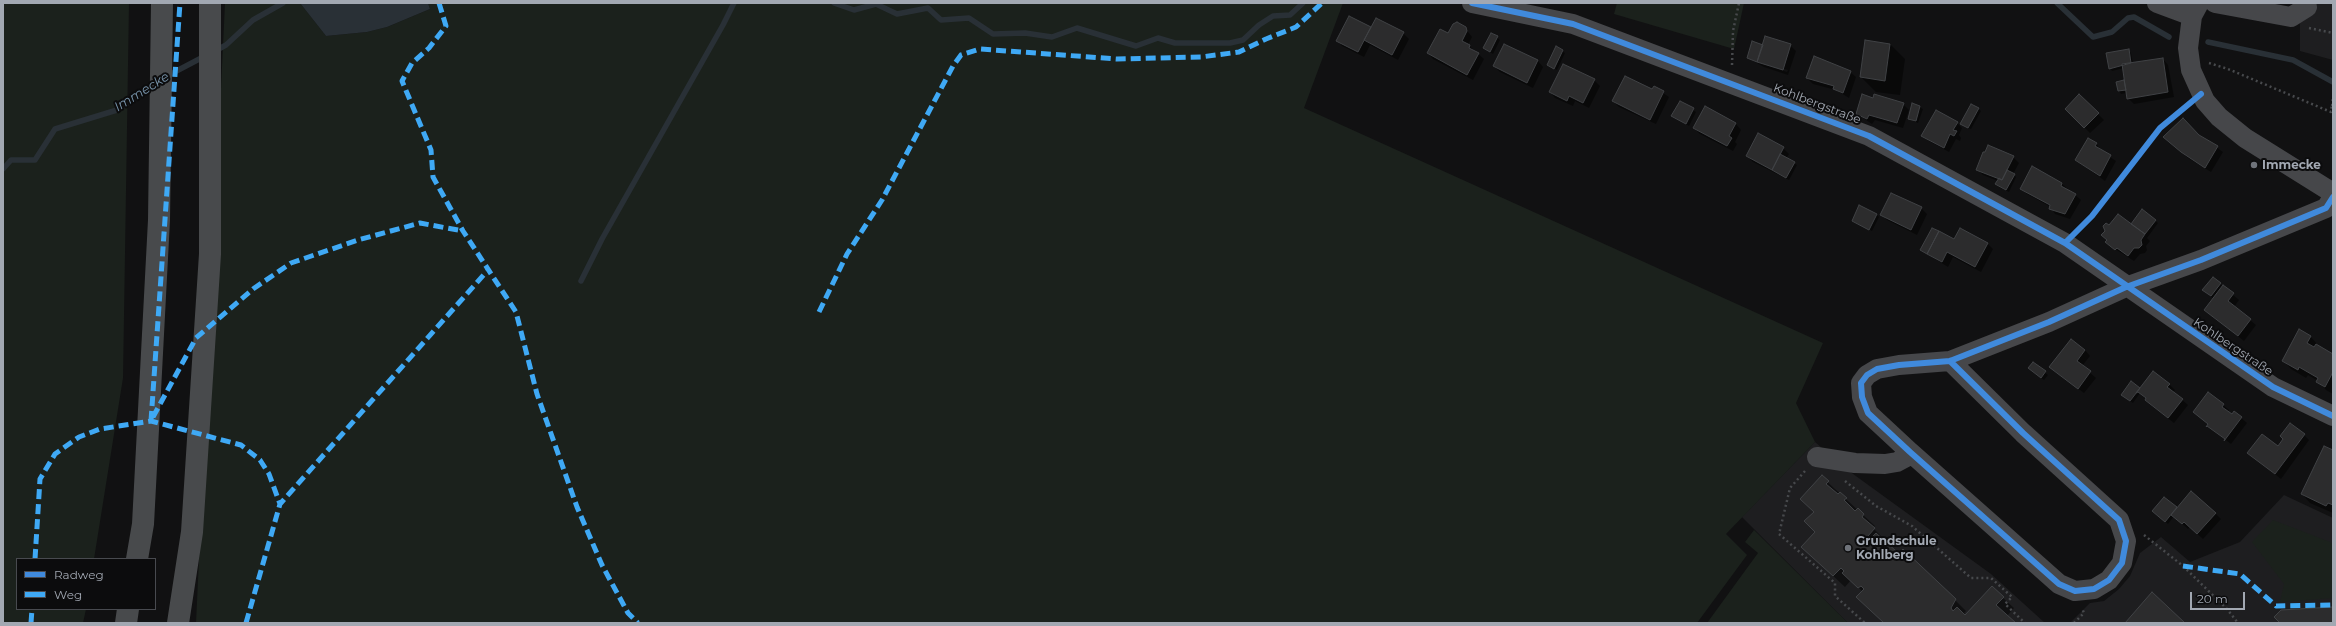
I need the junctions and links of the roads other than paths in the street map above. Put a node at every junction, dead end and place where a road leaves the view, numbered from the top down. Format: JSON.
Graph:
{"nodes":[{"id":1,"x":162,"y":3,"type":"edge"},
{"id":2,"x":210,"y":3,"type":"edge"},
{"id":3,"x":1472,"y":3,"type":"edge"},
{"id":4,"x":2157,"y":3,"type":"edge"},
{"id":5,"x":2216,"y":3,"type":"edge"},
{"id":6,"x":2307,"y":7,"type":"dead end"},
{"id":7,"x":2195,"y":10,"type":"edge"},
{"id":8,"x":2333,"y":193,"type":"edge"},
{"id":9,"x":2333,"y":196,"type":"edge"},
{"id":10,"x":2126,"y":287,"type":"junction"},
{"id":11,"x":1950,"y":361,"type":"junction"},
{"id":12,"x":2333,"y":416,"type":"edge"},
{"id":13,"x":1912,"y":454,"type":"junction"},
{"id":14,"x":1817,"y":457,"type":"road end"},
{"id":15,"x":137,"y":558,"type":"edge"},
{"id":16,"x":128,"y":610,"type":"edge"},
{"id":17,"x":126,"y":623,"type":"edge"},
{"id":18,"x":178,"y":623,"type":"edge"}],
"edges":[{"from":1,"to":15,"type":"highway"},
{"from":2,"to":18,"type":"highway"},
{"from":3,"to":10,"type":"street","name":"Kohlbergstraße"},
{"from":4,"to":7,"type":"street"},
{"from":5,"to":6,"type":"street"},
{"from":7,"to":8,"type":"street"},
{"from":9,"to":10,"type":"street"},
{"from":10,"to":11,"type":"street"},
{"from":10,"to":12,"type":"street","name":"Kohlbergstraße"},
{"from":11,"to":13,"type":"street"},
{"from":11,"to":13,"type":"street"},
{"from":13,"to":14,"type":"street"},
{"from":16,"to":17,"type":"highway"}]}
